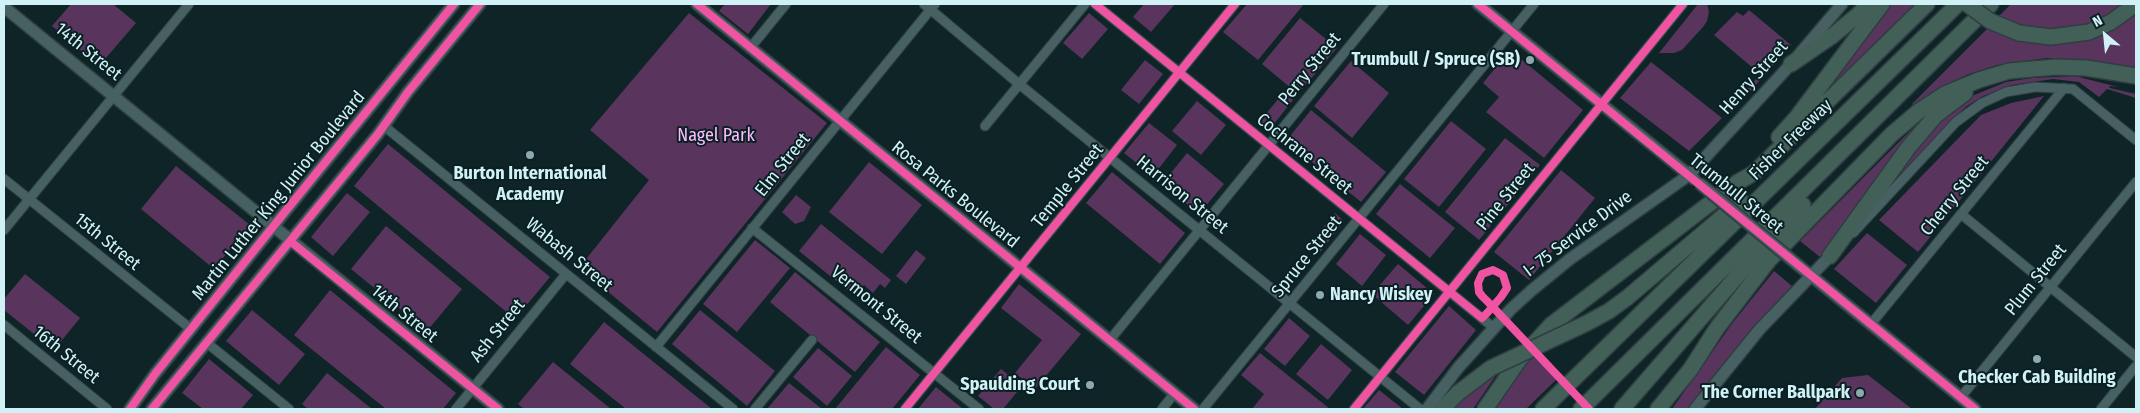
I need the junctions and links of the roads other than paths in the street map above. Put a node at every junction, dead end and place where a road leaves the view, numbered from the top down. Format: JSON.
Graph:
{"nodes":[{"id":1,"x":189,"y":4,"type":"edge"},
{"id":2,"x":454,"y":4,"type":"edge"},
{"id":3,"x":480,"y":4,"type":"edge"},
{"id":4,"x":697,"y":4,"type":"edge"},
{"id":5,"x":786,"y":4,"type":"edge"},
{"id":6,"x":1085,"y":4,"type":"edge"},
{"id":7,"x":1095,"y":4,"type":"edge"},
{"id":8,"x":1235,"y":4,"type":"edge"},
{"id":9,"x":1384,"y":4,"type":"edge"},
{"id":10,"x":1478,"y":4,"type":"edge"},
{"id":11,"x":1534,"y":4,"type":"edge"},
{"id":12,"x":1683,"y":4,"type":"edge"},
{"id":13,"x":1842,"y":4,"type":"edge"},
{"id":14,"x":1868,"y":4,"type":"edge"},
{"id":15,"x":1882,"y":4,"type":"edge"},
{"id":16,"x":1927,"y":4,"type":"edge"},
{"id":17,"x":1958,"y":4,"type":"edge"},
{"id":18,"x":1967,"y":4,"type":"edge"},
{"id":19,"x":1991,"y":4,"type":"edge"},
{"id":20,"x":2136,"y":4,"type":"edge"},
{"id":21,"x":930,"y":6,"type":"edge"},
{"id":22,"x":4,"y":7,"type":"edge"},
{"id":23,"x":1512,"y":32,"type":"junction"},
{"id":24,"x":751,"y":47,"type":"junction"},
{"id":25,"x":418,"y":48,"type":"junction"},
{"id":26,"x":433,"y":61,"type":"junction"},
{"id":27,"x":1791,"y":64,"type":"junction"},
{"id":28,"x":2075,"y":69,"type":"junction"},
{"id":29,"x":2010,"y":71,"type":"junction"},
{"id":30,"x":1179,"y":72,"type":"junction"},
{"id":31,"x":2136,"y":76,"type":"edge"},
{"id":32,"x":393,"y":79,"type":"junction"},
{"id":33,"x":1020,"y":84,"type":"junction"},
{"id":34,"x":2136,"y":86,"type":"edge"},
{"id":35,"x":2064,"y":88,"type":"junction"},
{"id":36,"x":408,"y":92,"type":"junction"},
{"id":37,"x":113,"y":96,"type":"junction"},
{"id":38,"x":1895,"y":100,"type":"junction"},
{"id":39,"x":1602,"y":104,"type":"junction"},
{"id":40,"x":840,"y":121,"type":"junction"},
{"id":41,"x":384,"y":126,"type":"junction"},
{"id":42,"x":985,"y":126,"type":"dead end"},
{"id":43,"x":2136,"y":140,"type":"edge"},
{"id":44,"x":1269,"y":145,"type":"junction"},
{"id":45,"x":1110,"y":157,"type":"junction"},
{"id":46,"x":1688,"y":175,"type":"junction"},
{"id":47,"x":4,"y":178,"type":"edge"},
{"id":48,"x":1738,"y":182,"type":"junction"},
{"id":49,"x":2136,"y":182,"type":"edge"},
{"id":50,"x":1770,"y":187,"type":"junction"},
{"id":51,"x":29,"y":199,"type":"junction"},
{"id":52,"x":1961,"y":214,"type":"junction"},
{"id":53,"x":1359,"y":218,"type":"junction"},
{"id":54,"x":274,"y":227,"type":"junction"},
{"id":55,"x":752,"y":228,"type":"junction"},
{"id":56,"x":4,"y":230,"type":"edge"},
{"id":57,"x":1200,"y":230,"type":"junction"},
{"id":58,"x":290,"y":241,"type":"junction"},
{"id":59,"x":252,"y":255,"type":"junction"},
{"id":60,"x":1830,"y":256,"type":"junction"},
{"id":61,"x":270,"y":267,"type":"junction"},
{"id":62,"x":1020,"y":268,"type":"junction"},
{"id":63,"x":566,"y":274,"type":"junction"},
{"id":64,"x":1812,"y":276,"type":"junction"},
{"id":65,"x":2051,"y":286,"type":"junction"},
{"id":66,"x":1449,"y":292,"type":"junction"},
{"id":67,"x":1290,"y":303,"type":"junction"},
{"id":68,"x":1871,"y":324,"type":"junction"},
{"id":69,"x":4,"y":325,"type":"edge"},
{"id":70,"x":1494,"y":328,"type":"junction"},
{"id":71,"x":191,"y":329,"type":"junction"},
{"id":72,"x":812,"y":340,"type":"dead end"},
{"id":73,"x":1109,"y":341,"type":"junction"},
{"id":74,"x":207,"y":343,"type":"junction"},
{"id":75,"x":656,"y":347,"type":"junction"},
{"id":76,"x":2136,"y":357,"type":"edge"},
{"id":77,"x":2136,"y":366,"type":"edge"},
{"id":78,"x":935,"y":373,"type":"junction"},
{"id":79,"x":1380,"y":377,"type":"junction"},
{"id":80,"x":473,"y":389,"type":"junction"},
{"id":81,"x":1599,"y":392,"type":"junction"},
{"id":82,"x":1174,"y":394,"type":"junction"},
{"id":83,"x":1961,"y":398,"type":"junction"},
{"id":84,"x":107,"y":409,"type":"edge"},
{"id":85,"x":130,"y":409,"type":"edge"},
{"id":86,"x":152,"y":409,"type":"edge"},
{"id":87,"x":289,"y":409,"type":"edge"},
{"id":88,"x":456,"y":409,"type":"edge"},
{"id":89,"x":498,"y":409,"type":"edge"},
{"id":90,"x":733,"y":409,"type":"edge"},
{"id":91,"x":755,"y":409,"type":"edge"},
{"id":92,"x":905,"y":409,"type":"edge"},
{"id":93,"x":978,"y":409,"type":"edge"},
{"id":94,"x":1162,"y":409,"type":"edge"},
{"id":95,"x":1194,"y":409,"type":"edge"},
{"id":96,"x":1203,"y":409,"type":"edge"},
{"id":97,"x":1354,"y":409,"type":"edge"},
{"id":98,"x":1420,"y":409,"type":"edge"},
{"id":99,"x":1427,"y":409,"type":"edge"},
{"id":100,"x":1442,"y":409,"type":"edge"},
{"id":101,"x":1486,"y":409,"type":"edge"},
{"id":102,"x":1544,"y":409,"type":"edge"},
{"id":103,"x":1581,"y":409,"type":"edge"},
{"id":104,"x":1585,"y":409,"type":"edge"},
{"id":105,"x":1622,"y":409,"type":"edge"},
{"id":106,"x":1658,"y":409,"type":"edge"},
{"id":107,"x":1695,"y":409,"type":"edge"},
{"id":108,"x":1975,"y":409,"type":"edge"},
{"id":109,"x":2101,"y":409,"type":"edge"}],
"edges":[{"from":1,"to":37,"type":"street"},
{"from":2,"to":25,"type":"street","name":"Martin Luther King Junior Boulevard"},
{"from":3,"to":26,"type":"street","name":"Martin Luther King Junior Boulevard"},
{"from":4,"to":24,"type":"street","name":"Rosa Parks Boulevard"},
{"from":5,"to":24,"type":"street"},
{"from":6,"to":33,"type":"street"},
{"from":7,"to":30,"type":"street","name":"Cochrane Street"},
{"from":8,"to":30,"type":"street","name":"Temple Street"},
{"from":9,"to":44,"type":"street","name":"Perry Street"},
{"from":10,"to":23,"type":"street","name":"Trumbull Street"},
{"from":11,"to":23,"type":"street","name":"Spruce Street"},
{"from":12,"to":39,"type":"street","name":"Pine Street"},
{"from":13,"to":27,"type":"street","name":"Henry Street"},
{"from":14,"to":27,"type":"highway"},
{"from":15,"to":48,"type":"highway"},
{"from":16,"to":48,"type":"highway"},
{"from":17,"to":50,"type":"highway","name":"Fisher Freeway"},
{"from":18,"to":20,"type":"highway","bridge":true},
{"from":19,"to":38,"type":"highway"},
{"from":21,"to":33,"type":"street","name":"Harrison Street"},
{"from":21,"to":40,"type":"street","name":"Elm Street"},
{"from":22,"to":37,"type":"street","name":"14th Street"},
{"from":23,"to":39,"type":"street","name":"Trumbull Street"},
{"from":23,"to":53,"type":"street","name":"Spruce Street"},
{"from":24,"to":40,"type":"street","name":"Rosa Parks Boulevard"},
{"from":25,"to":26,"type":"street"},
{"from":25,"to":32,"type":"street","name":"Martin Luther King Junior Boulevard"},
{"from":26,"to":36,"type":"street","name":"Martin Luther King Junior Boulevard"},
{"from":27,"to":46,"type":"street","name":"Henry Street"},
{"from":28,"to":29,"type":"highway"},
{"from":28,"to":31,"type":"highway"},
{"from":28,"to":34,"type":"highway"},
{"from":29,"to":60,"type":"highway"},
{"from":29,"to":106,"type":"highway"},
{"from":30,"to":44,"type":"street","name":"Cochrane Street"},
{"from":30,"to":45,"type":"street","name":"Temple Street"},
{"from":32,"to":36,"type":"street"},
{"from":32,"to":54,"type":"street","name":"Martin Luther King Junior Boulevard"},
{"from":33,"to":42,"type":"street"},
{"from":33,"to":45,"type":"street","name":"Harrison Street"},
{"from":35,"to":43,"type":"street"},
{"from":35,"to":52,"type":"street","name":"Cherry Street"},
{"from":35,"to":60,"type":"street"},
{"from":36,"to":41,"type":"street","name":"Martin Luther King Junior Boulevard"},
{"from":37,"to":51,"type":"street"},
{"from":37,"to":54,"type":"street","name":"14th Street"},
{"from":38,"to":81,"type":"highway"},
{"from":38,"to":105,"type":"highway"},
{"from":39,"to":46,"type":"street","name":"Trumbull Street"},
{"from":39,"to":66,"type":"street","name":"Pine Street"},
{"from":40,"to":55,"type":"street","name":"Elm Street"},
{"from":40,"to":62,"type":"street","name":"Rosa Parks Boulevard"},
{"from":41,"to":58,"type":"street","name":"Martin Luther King Junior Boulevard"},
{"from":41,"to":63,"type":"street","name":"Wabash Street"},
{"from":44,"to":53,"type":"street","name":"Cochrane Street"},
{"from":44,"to":57,"type":"street","name":"Perry Street"},
{"from":45,"to":57,"type":"street","name":"Harrison Street"},
{"from":45,"to":62,"type":"street","name":"Temple Street"},
{"from":46,"to":64,"type":"street","name":"Trumbull Street","bridge":true},
{"from":46,"to":70,"type":"street","name":"I- 75 Service Drive"},
{"from":47,"to":51,"type":"street","name":"15th Street"},
{"from":48,"to":101,"type":"highway"},
{"from":49,"to":65,"type":"street","name":"Plum Street"},
{"from":50,"to":100,"type":"highway","bridge":true},
{"from":50,"to":102,"type":"highway","name":"Fisher Freeway"},
{"from":51,"to":56,"type":"street"},
{"from":51,"to":71,"type":"street","name":"15th Street"},
{"from":52,"to":65,"type":"street"},
{"from":52,"to":68,"type":"street","name":"Cherry Street"},
{"from":53,"to":66,"type":"street","name":"Cochrane Street"},
{"from":53,"to":67,"type":"street","name":"Spruce Street"},
{"from":54,"to":58,"type":"street","name":"14th Street"},
{"from":54,"to":59,"type":"street","name":"Martin Luther King Junior Boulevard"},
{"from":55,"to":75,"type":"street","name":"Elm Street"},
{"from":55,"to":78,"type":"street","name":"Vermont Street"},
{"from":57,"to":67,"type":"street","name":"Harrison Street"},
{"from":57,"to":73,"type":"street","name":"Perry Street"},
{"from":58,"to":61,"type":"street","name":"Martin Luther King Junior Boulevard"},
{"from":58,"to":80,"type":"street","name":"14th Street"},
{"from":59,"to":61,"type":"street"},
{"from":59,"to":71,"type":"street","name":"Martin Luther King Junior Boulevard"},
{"from":60,"to":64,"type":"street"},
{"from":61,"to":74,"type":"street","name":"Martin Luther King Junior Boulevard"},
{"from":62,"to":73,"type":"street","name":"Rosa Parks Boulevard"},
{"from":62,"to":78,"type":"street","name":"Temple Street"},
{"from":63,"to":75,"type":"street","name":"Wabash Street"},
{"from":63,"to":80,"type":"street","name":"Ash Street"},
{"from":64,"to":68,"type":"street","name":"Trumbull Street"},
{"from":64,"to":107,"type":"street"},
{"from":65,"to":76,"type":"street"},
{"from":65,"to":83,"type":"street","name":"Plum Street"},
{"from":66,"to":70,"type":"street","name":"Cochrane Street"},
{"from":66,"to":79,"type":"street","name":"Pine Street"},
{"from":67,"to":79,"type":"street","name":"Harrison Street"},
{"from":67,"to":96,"type":"street","name":"Spruce Street"},
{"from":68,"to":83,"type":"street","name":"Trumbull Street"},
{"from":69,"to":84,"type":"street","name":"16th Street"},
{"from":70,"to":99,"type":"street","name":"I- 75 Service Drive"},
{"from":71,"to":85,"type":"street","name":"Martin Luther King Junior Boulevard"},
{"from":72,"to":91,"type":"street"},
{"from":73,"to":82,"type":"street","name":"Rosa Parks Boulevard"},
{"from":74,"to":86,"type":"street","name":"Martin Luther King Junior Boulevard"},
{"from":74,"to":87,"type":"street"},
{"from":75,"to":90,"type":"street","name":"Wabash Street"},
{"from":77,"to":109,"type":"street"},
{"from":78,"to":92,"type":"street","name":"Temple Street"},
{"from":78,"to":93,"type":"street","name":"Vermont Street"},
{"from":79,"to":97,"type":"street","name":"Pine Street"},
{"from":79,"to":98,"type":"street","name":"Harrison Street"},
{"from":80,"to":88,"type":"street","name":"Ash Street"},
{"from":80,"to":89,"type":"street","name":"14th Street"},
{"from":81,"to":103,"type":"highway"},
{"from":81,"to":104,"type":"highway"},
{"from":82,"to":94,"type":"street"},
{"from":82,"to":95,"type":"street","name":"Rosa Parks Boulevard"},
{"from":83,"to":108,"type":"street","name":"Trumbull Street"}]}
